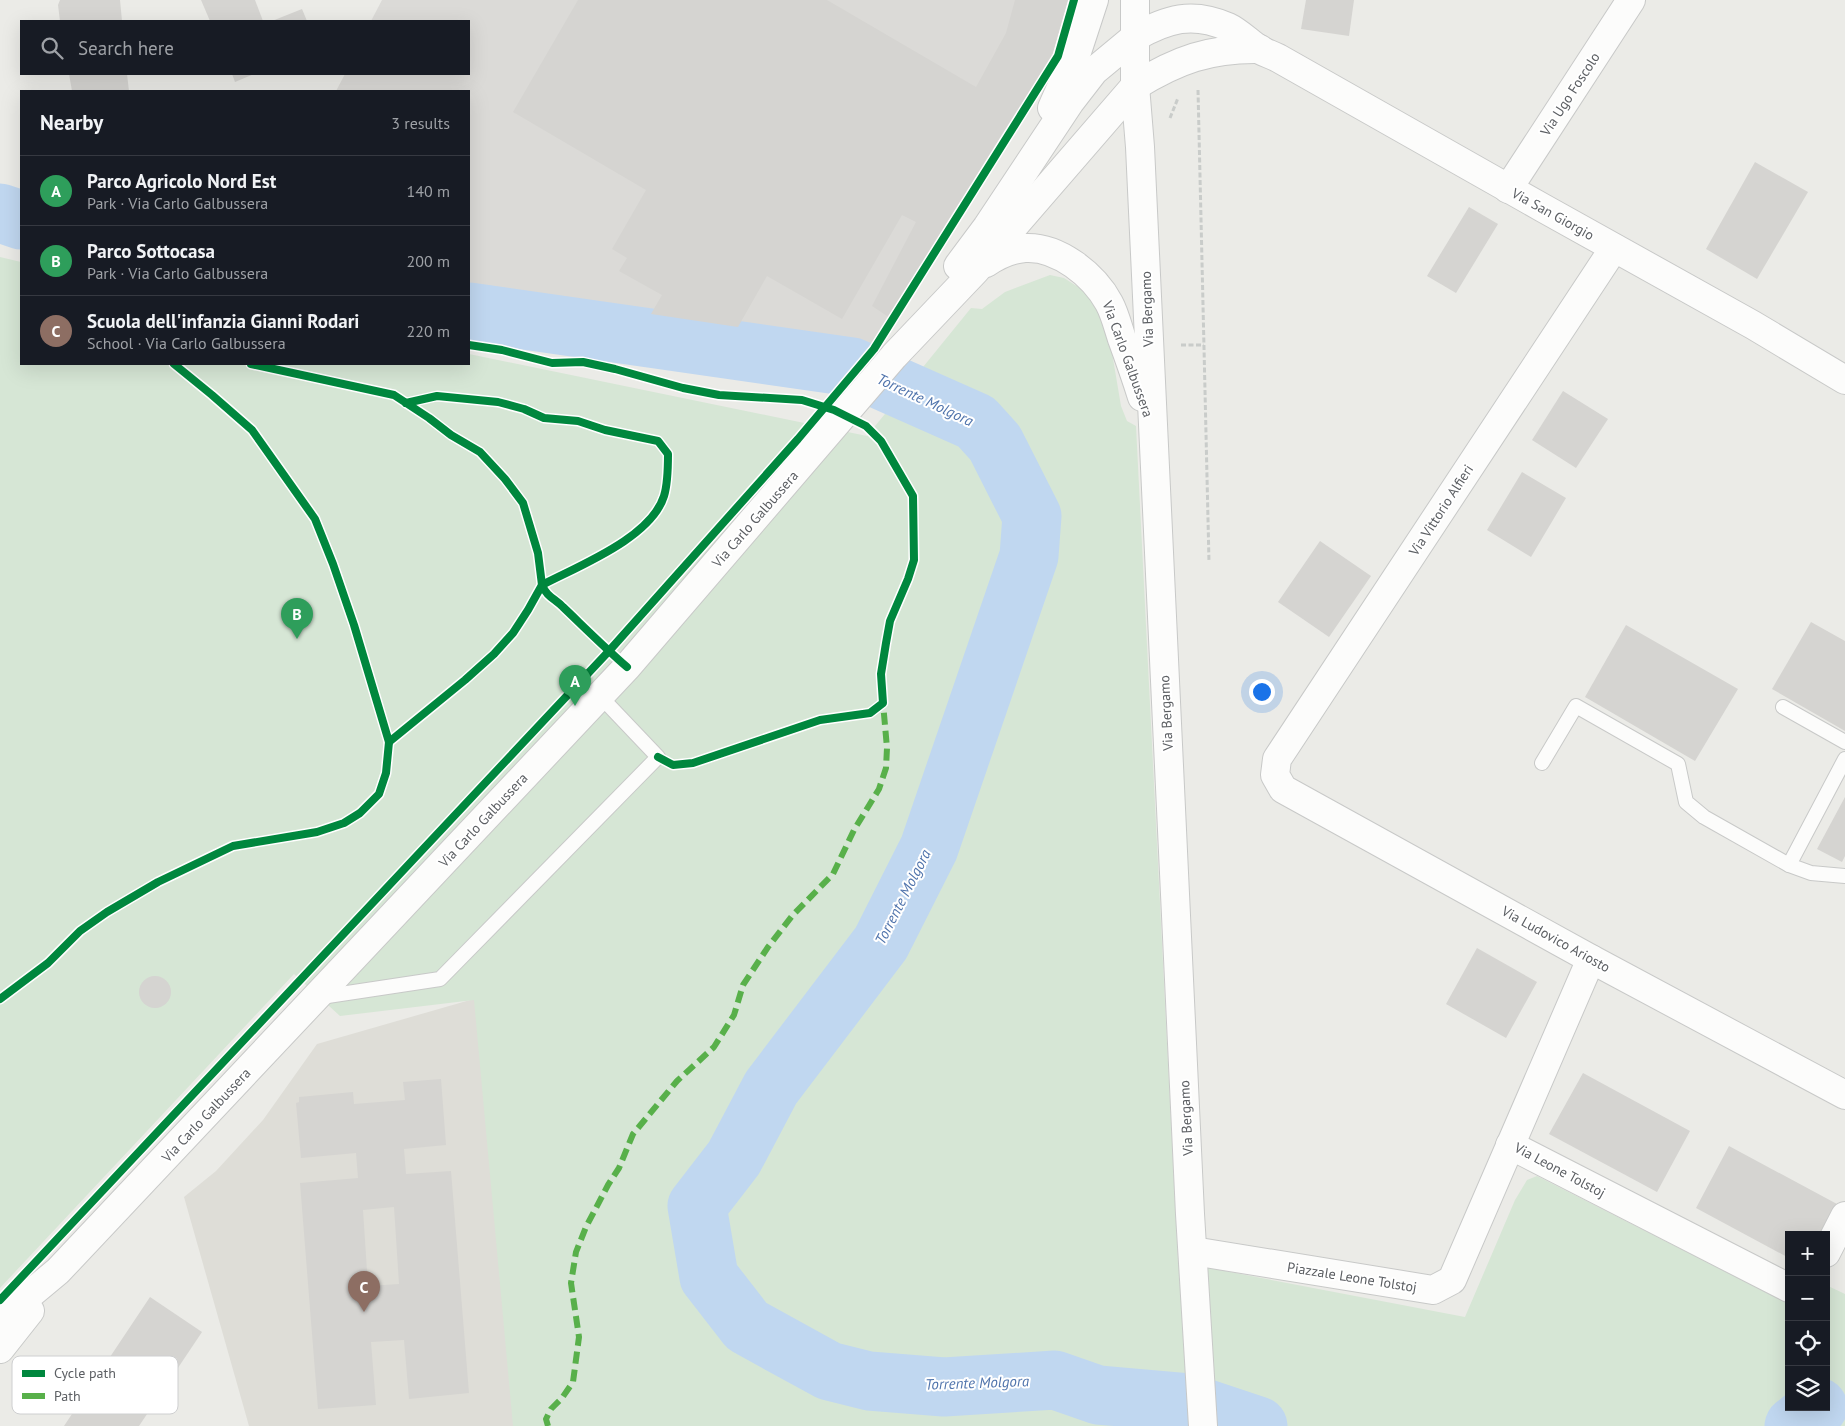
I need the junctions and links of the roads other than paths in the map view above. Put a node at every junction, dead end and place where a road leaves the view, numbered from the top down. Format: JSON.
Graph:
{"nodes":[{"id":1,"x":1094,"y":0,"type":"edge"},
{"id":2,"x":1135,"y":0,"type":"edge"},
{"id":3,"x":1192,"y":0,"type":"edge"},
{"id":4,"x":1631,"y":0,"type":"edge"},
{"id":5,"x":1229,"y":27,"type":"junction"},
{"id":6,"x":1135,"y":37,"type":"junction"},
{"id":7,"x":1260,"y":49,"type":"junction"},
{"id":8,"x":1135,"y":86,"type":"junction"},
{"id":9,"x":1012,"y":188,"type":"junction"},
{"id":10,"x":1508,"y":188,"type":"junction"},
{"id":11,"x":1614,"y":248,"type":"junction"},
{"id":12,"x":975,"y":271,"type":"junction"},
{"id":13,"x":894,"y":356,"type":"junction"},
{"id":14,"x":1845,"y":380,"type":"edge"},
{"id":15,"x":1152,"y":425,"type":"junction"},
{"id":16,"x":600,"y":696,"type":"junction"},
{"id":17,"x":1783,"y":707,"type":"dead end"},
{"id":18,"x":1845,"y":742,"type":"edge"},
{"id":19,"x":1845,"y":759,"type":"edge"},
{"id":20,"x":1542,"y":763,"type":"dead end"},
{"id":21,"x":1275,"y":775,"type":"joint"},
{"id":22,"x":1789,"y":865,"type":"junction"},
{"id":23,"x":1845,"y":876,"type":"edge"},
{"id":24,"x":1591,"y":959,"type":"junction"},
{"id":25,"x":315,"y":998,"type":"junction"},
{"id":26,"x":1845,"y":1095,"type":"edge"},
{"id":27,"x":1510,"y":1145,"type":"junction"},
{"id":28,"x":1845,"y":1216,"type":"edge"},
{"id":29,"x":1830,"y":1245,"type":"edge"},
{"id":30,"x":1193,"y":1252,"type":"junction"},
{"id":31,"x":58,"y":1271,"type":"junction"},
{"id":32,"x":1785,"y":1286,"type":"edge"},
{"id":33,"x":0,"y":1323,"type":"edge"},
{"id":34,"x":0,"y":1349,"type":"edge"},
{"id":35,"x":1203,"y":1426,"type":"edge"}],
"edges":[{"from":1,"to":9,"type":"street","name":"Via Carlo Galbussera"},
{"from":2,"to":6,"type":"street","name":"Via Bergamo"},
{"from":3,"to":5,"type":"street","name":"Via San Giorgio"},
{"from":4,"to":10,"type":"street","name":"Via Ugo Foscolo"},
{"from":5,"to":6,"type":"street","name":"Via San Giorgio"},
{"from":5,"to":7,"type":"street","name":"Via San Giorgio"},
{"from":6,"to":8,"type":"street","name":"Via Bergamo"},
{"from":6,"to":9,"type":"street","name":"Via Carlo Galbussera"},
{"from":7,"to":8,"type":"street","name":"Via San Giorgio"},
{"from":7,"to":10,"type":"street","name":"Via San Giorgio"},
{"from":8,"to":12,"type":"street","name":"Via Carlo Galbussera"},
{"from":8,"to":15,"type":"street","name":"Via Bergamo"},
{"from":9,"to":13,"type":"street","name":"Via Carlo Galbussera"},
{"from":10,"to":11,"type":"street","name":"Via San Giorgio"},
{"from":11,"to":14,"type":"street","name":"Via San Giorgio"},
{"from":11,"to":21,"type":"street","name":"Via Vittorio Alfieri"},
{"from":12,"to":13,"type":"street","name":"Via Carlo Galbussera"},
{"from":12,"to":15,"type":"street","name":"Via Carlo Galbussera"},
{"from":13,"to":16,"type":"street","name":"Via Carlo Galbussera"},
{"from":15,"to":30,"type":"street","name":"Via Bergamo"},
{"from":16,"to":25,"type":"street","name":"Via Carlo Galbussera"},
{"from":16,"to":25,"type":"lane"},
{"from":17,"to":18,"type":"lane"},
{"from":19,"to":22,"type":"lane"},
{"from":20,"to":22,"type":"lane"},
{"from":21,"to":24,"type":"street","name":"Via Ludovico Ariosto"},
{"from":22,"to":23,"type":"lane"},
{"from":24,"to":26,"type":"street","name":"Via Ludovico Ariosto"},
{"from":24,"to":27,"type":"street","name":"Via Leone Tolstoj"},
{"from":25,"to":31,"type":"street","name":"Via Carlo Galbussera"},
{"from":27,"to":30,"type":"street","name":"Piazzale Leone Tolstoj"},
{"from":27,"to":32,"type":"street","name":"Via Leone Tolstoj"},
{"from":28,"to":29,"type":"street"},
{"from":30,"to":35,"type":"street","name":"Via Bergamo"},
{"from":31,"to":33,"type":"street","name":"Via Carlo Galbussera"},
{"from":31,"to":34,"type":"street","name":"Via Carlo Galbussera"}]}
